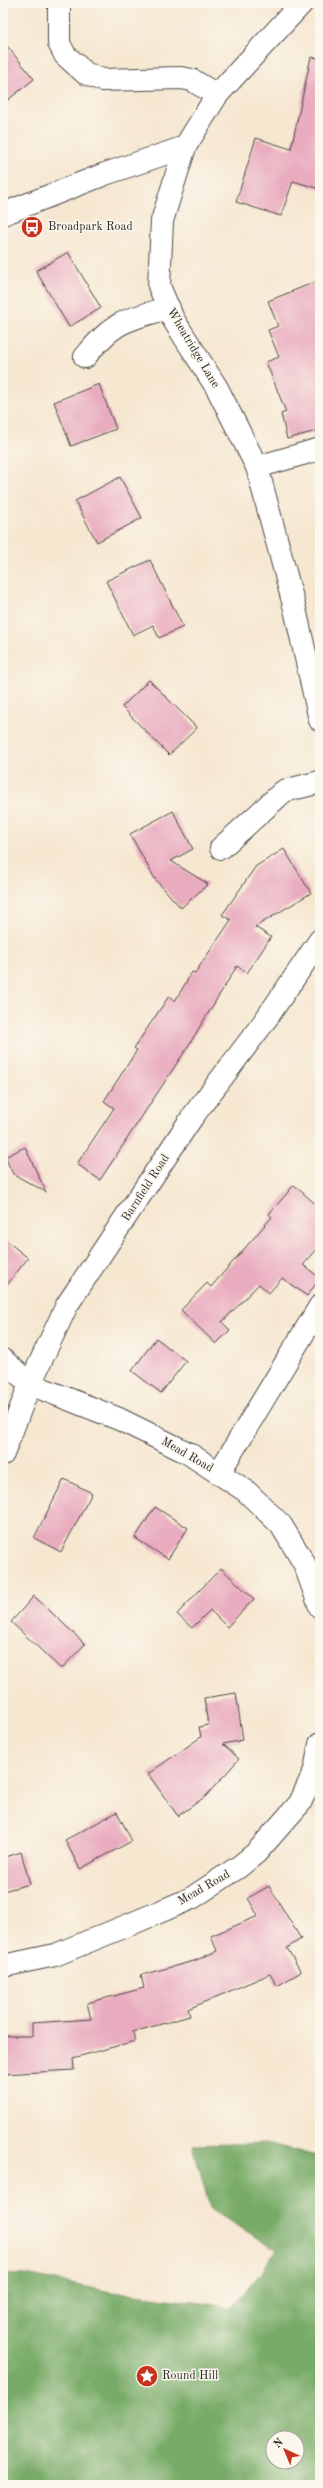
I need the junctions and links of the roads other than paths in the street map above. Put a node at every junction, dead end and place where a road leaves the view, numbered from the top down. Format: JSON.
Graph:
{"nodes":[{"id":1,"x":59,"y":3,"type":"edge"},
{"id":2,"x":300,"y":4,"type":"edge"},
{"id":3,"x":217,"y":95,"type":"junction"},
{"id":4,"x":185,"y":147,"type":"junction"},
{"id":5,"x":3,"y":214,"type":"edge"},
{"id":6,"x":168,"y":308,"type":"junction"},
{"id":7,"x":85,"y":357,"type":"dead end"},
{"id":8,"x":320,"y":449,"type":"edge"},
{"id":9,"x":257,"y":467,"type":"junction"},
{"id":10,"x":320,"y":720,"type":"edge"},
{"id":11,"x":320,"y":782,"type":"edge"},
{"id":12,"x":221,"y":848,"type":"dead end"},
{"id":13,"x":320,"y":940,"type":"edge"},
{"id":14,"x":320,"y":1306,"type":"edge"},
{"id":15,"x":3,"y":1360,"type":"edge"},
{"id":16,"x":30,"y":1384,"type":"junction"},
{"id":17,"x":3,"y":1454,"type":"edge"},
{"id":18,"x":219,"y":1473,"type":"junction"},
{"id":19,"x":320,"y":1607,"type":"edge"},
{"id":20,"x":320,"y":1744,"type":"edge"},
{"id":21,"x":3,"y":1966,"type":"edge"}],
"edges":[{"from":1,"to":3,"type":"street"},
{"from":2,"to":3,"type":"street","name":"Wheatridge Lane"},
{"from":3,"to":4,"type":"street","name":"Wheatridge Lane"},
{"from":4,"to":5,"type":"street"},
{"from":4,"to":6,"type":"street","name":"Wheatridge Lane"},
{"from":6,"to":7,"type":"street"},
{"from":6,"to":9,"type":"street","name":"Wheatridge Lane"},
{"from":8,"to":9,"type":"street"},
{"from":9,"to":10,"type":"street","name":"Wheatridge Lane"},
{"from":11,"to":12,"type":"street"},
{"from":13,"to":16,"type":"street","name":"Barnfield Road"},
{"from":14,"to":18,"type":"street"},
{"from":15,"to":16,"type":"street","name":"Mead Road"},
{"from":16,"to":17,"type":"street","name":"Barnfield Road"},
{"from":16,"to":18,"type":"street","name":"Mead Road"},
{"from":18,"to":19,"type":"street","name":"Mead Road"},
{"from":20,"to":21,"type":"street","name":"Mead Road"}]}
